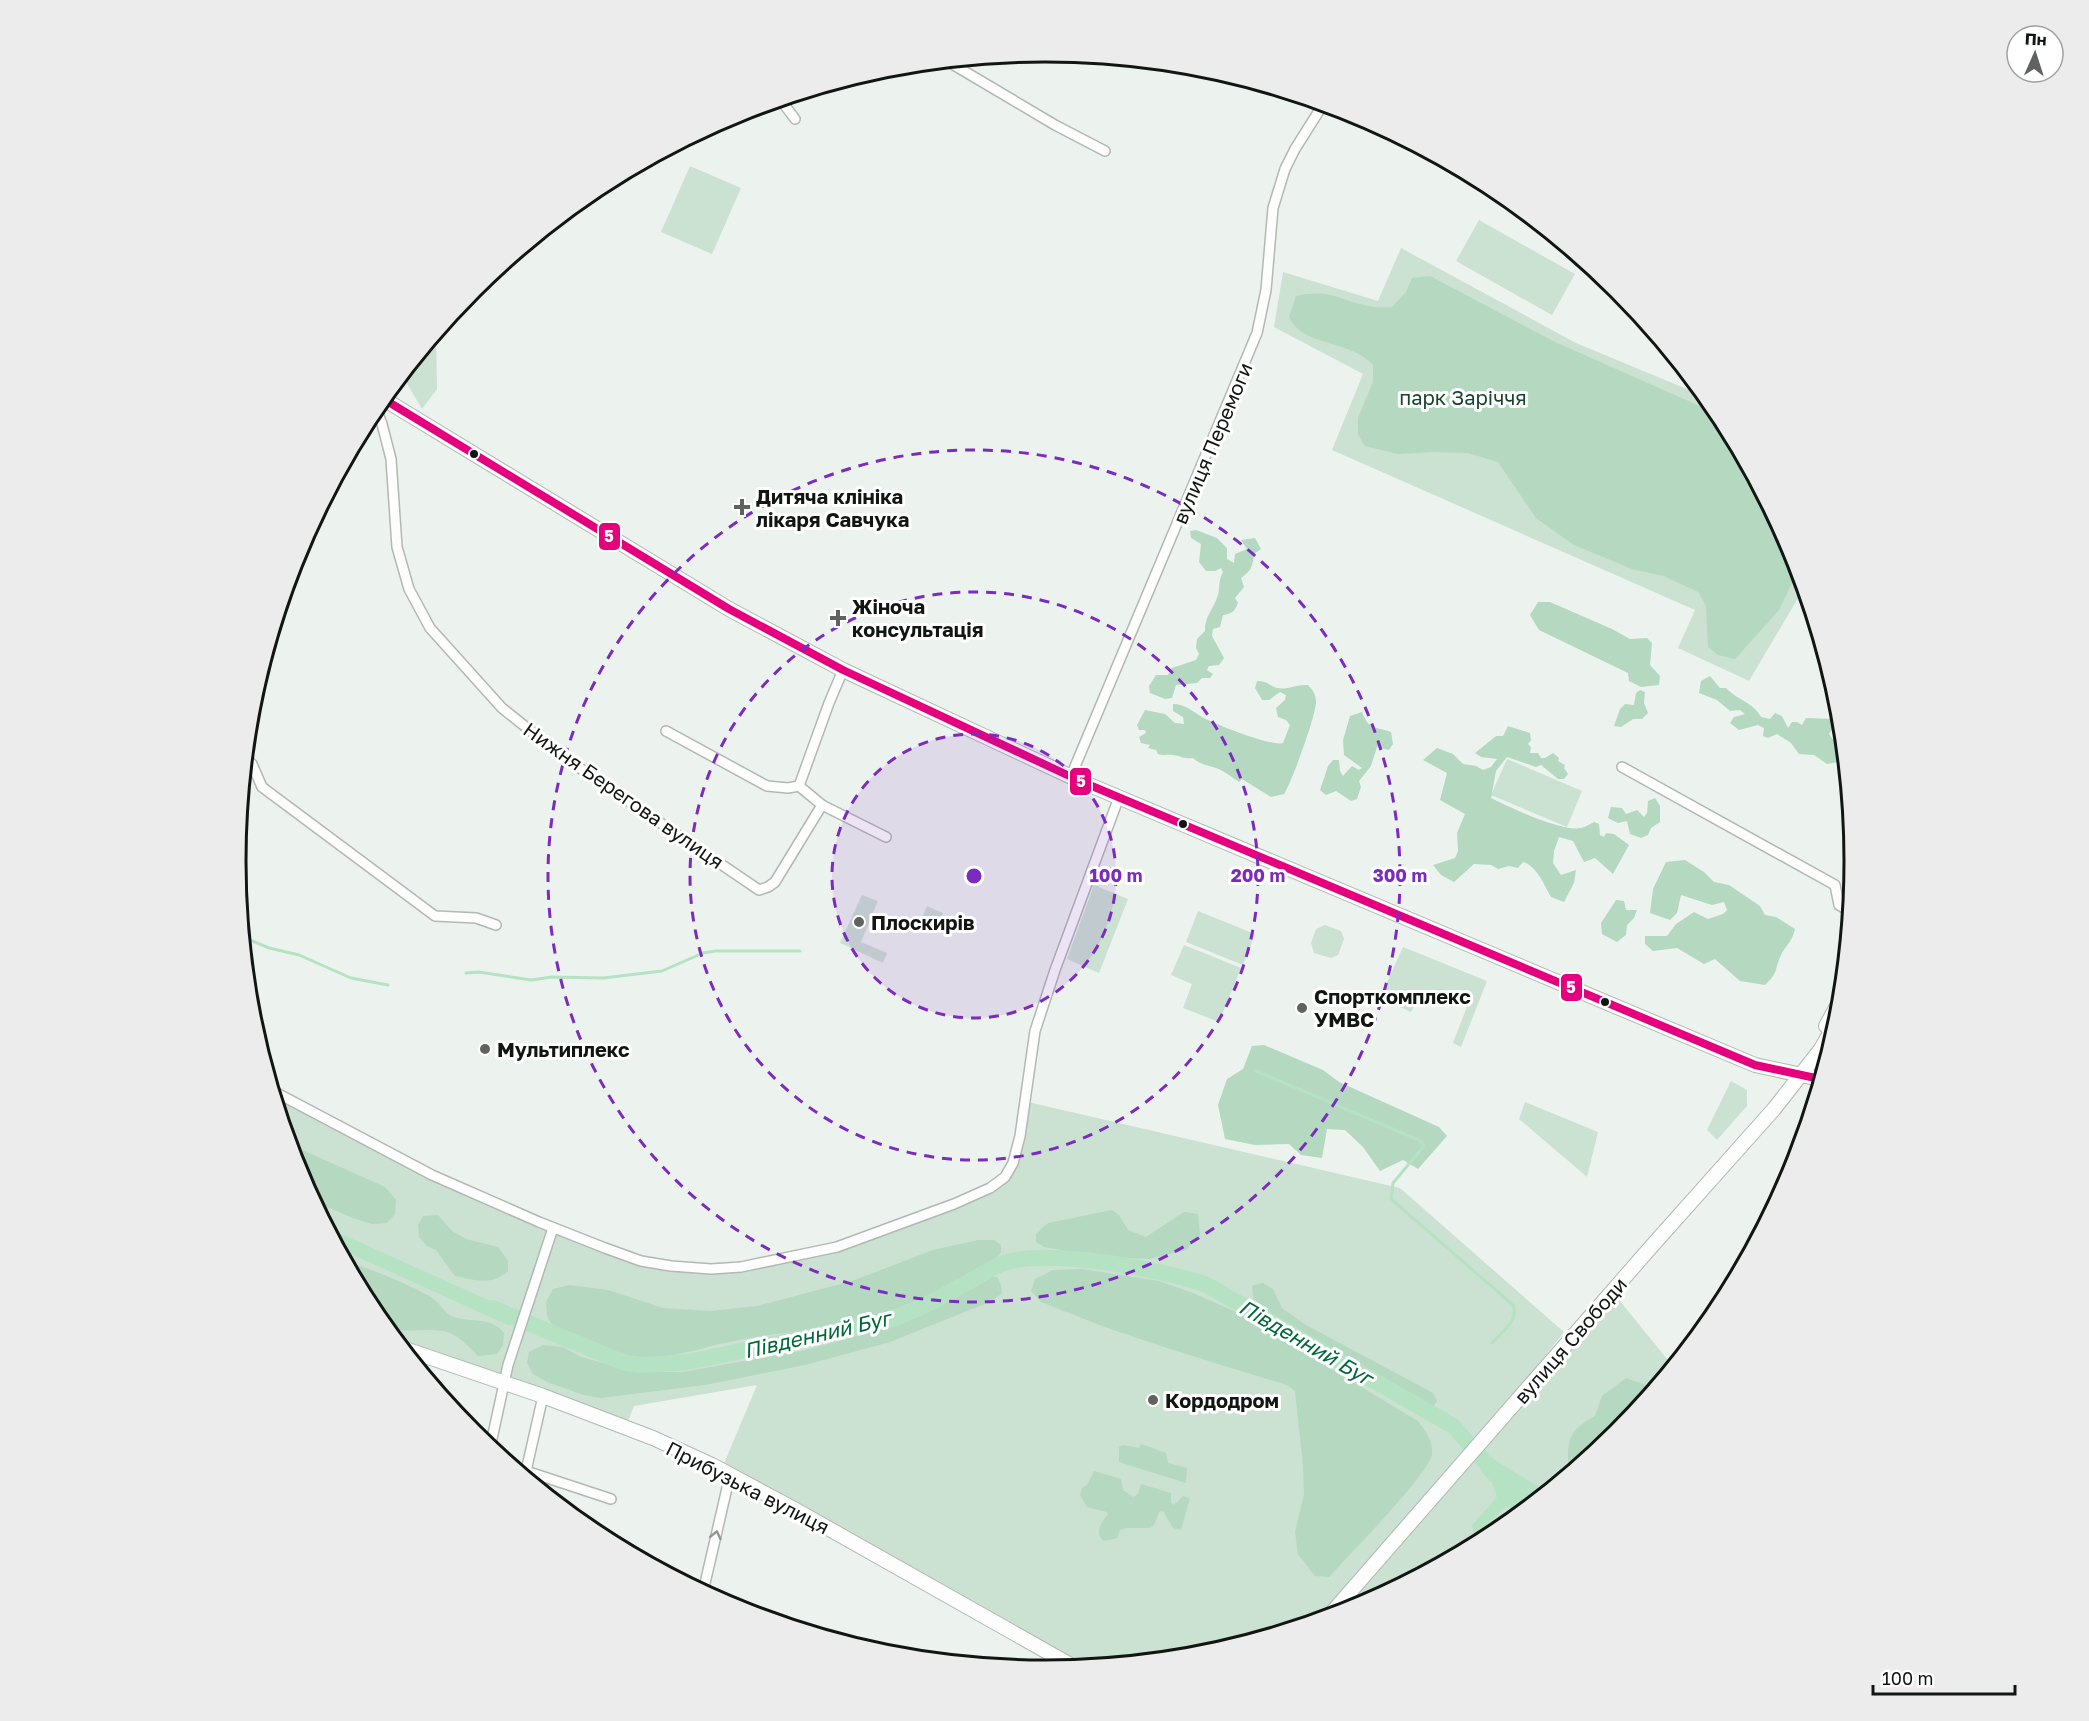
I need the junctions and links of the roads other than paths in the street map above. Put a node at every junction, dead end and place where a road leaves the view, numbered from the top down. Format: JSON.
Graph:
{"nodes":[{"id":1,"x":956,"y":66,"type":"edge"},
{"id":2,"x":785,"y":105,"type":"edge"},
{"id":3,"x":1319,"y":111,"type":"edge"},
{"id":4,"x":795,"y":119,"type":"dead end"},
{"id":5,"x":1105,"y":151,"type":"dead end"},
{"id":6,"x":390,"y":403,"type":"edge"},
{"id":7,"x":380,"y":418,"type":"edge"},
{"id":8,"x":843,"y":670,"type":"junction"},
{"id":9,"x":666,"y":731,"type":"dead end"},
{"id":10,"x":251,"y":763,"type":"edge"},
{"id":11,"x":1622,"y":767,"type":"dead end"},
{"id":12,"x":1071,"y":776,"type":"junction"},
{"id":13,"x":799,"y":786,"type":"junction"},
{"id":14,"x":1119,"y":797,"type":"junction"},
{"id":15,"x":822,"y":805,"type":"junction"},
{"id":16,"x":886,"y":837,"type":"dead end"},
{"id":17,"x":1842,"y":907,"type":"edge"},
{"id":18,"x":496,"y":925,"type":"dead end"},
{"id":19,"x":1825,"y":1028,"type":"edge"},
{"id":20,"x":1820,"y":1050,"type":"edge"},
{"id":21,"x":1810,"y":1063,"type":"junction"},
{"id":22,"x":1799,"y":1076,"type":"junction"},
{"id":23,"x":1813,"y":1078,"type":"edge"},
{"id":24,"x":282,"y":1096,"type":"edge"},
{"id":25,"x":554,"y":1228,"type":"junction"},
{"id":26,"x":416,"y":1353,"type":"edge"},
{"id":27,"x":504,"y":1382,"type":"junction"},
{"id":28,"x":543,"y":1396,"type":"junction"},
{"id":29,"x":492,"y":1437,"type":"edge"},
{"id":30,"x":527,"y":1468,"type":"edge"},
{"id":31,"x":533,"y":1473,"type":"edge"},
{"id":32,"x":730,"y":1475,"type":"junction"},
{"id":33,"x":611,"y":1499,"type":"dead end"},
{"id":34,"x":705,"y":1583,"type":"edge"},
{"id":35,"x":1341,"y":1602,"type":"edge"},
{"id":36,"x":1060,"y":1659,"type":"edge"}],
"edges":[{"from":1,"to":5,"type":"street"},
{"from":2,"to":4,"type":"street"},
{"from":3,"to":12,"type":"street","name":"вулиця Перемоги"},
{"from":6,"to":8,"type":"street"},
{"from":7,"to":15,"type":"street","name":"Нижня Берегова вулиця"},
{"from":8,"to":12,"type":"street"},
{"from":8,"to":13,"type":"street"},
{"from":9,"to":13,"type":"street"},
{"from":10,"to":18,"type":"street"},
{"from":11,"to":17,"type":"street"},
{"from":12,"to":14,"type":"street"},
{"from":13,"to":15,"type":"street"},
{"from":14,"to":22,"type":"street"},
{"from":14,"to":25,"type":"street"},
{"from":15,"to":16,"type":"street"},
{"from":19,"to":21,"type":"street","name":"вулиця Свободи"},
{"from":20,"to":21,"type":"street","name":"вулиця Свободи"},
{"from":21,"to":22,"type":"street","name":"вулиця Свободи"},
{"from":22,"to":23,"type":"street"},
{"from":22,"to":35,"type":"street","name":"вулиця Свободи"},
{"from":24,"to":25,"type":"street"},
{"from":25,"to":27,"type":"street"},
{"from":26,"to":27,"type":"street","name":"Прибузька вулиця"},
{"from":27,"to":28,"type":"street","name":"Прибузька вулиця"},
{"from":27,"to":29,"type":"street"},
{"from":28,"to":30,"type":"street"},
{"from":28,"to":32,"type":"street","name":"Прибузька вулиця"},
{"from":31,"to":33,"type":"street"},
{"from":34,"to":32,"type":"street","one_way":true},
{"from":32,"to":36,"type":"street","name":"Прибузька вулиця"}]}
